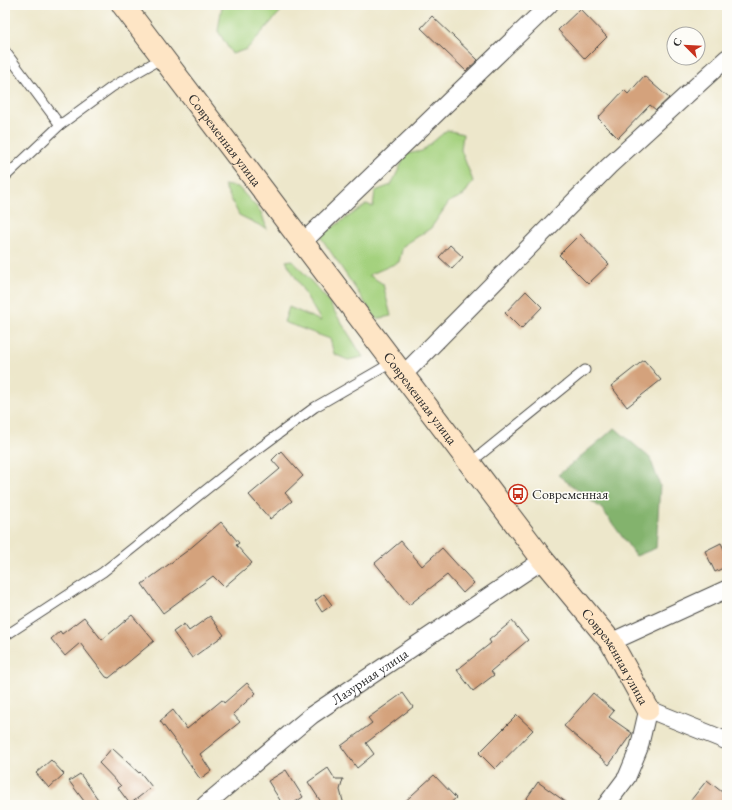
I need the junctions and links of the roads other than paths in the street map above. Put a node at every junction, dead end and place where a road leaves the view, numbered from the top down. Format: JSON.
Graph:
{"nodes":[{"id":1,"x":123,"y":5,"type":"edge"},
{"id":2,"x":549,"y":5,"type":"edge"},
{"id":3,"x":5,"y":51,"type":"edge"},
{"id":4,"x":162,"y":58,"type":"junction"},
{"id":5,"x":727,"y":58,"type":"edge"},
{"id":6,"x":60,"y":125,"type":"junction"},
{"id":7,"x":5,"y":177,"type":"edge"},
{"id":8,"x":302,"y":243,"type":"junction"},
{"id":9,"x":398,"y":369,"type":"junction"},
{"id":10,"x":585,"y":370,"type":"dead end"},
{"id":11,"x":470,"y":463,"type":"junction"},
{"id":12,"x":543,"y":560,"type":"junction"},
{"id":13,"x":727,"y":589,"type":"edge"},
{"id":14,"x":5,"y":636,"type":"edge"},
{"id":15,"x":611,"y":642,"type":"junction"},
{"id":16,"x":648,"y":709,"type":"junction"},
{"id":17,"x":727,"y":741,"type":"edge"},
{"id":18,"x":204,"y":805,"type":"edge"},
{"id":19,"x":606,"y":805,"type":"edge"}],
"edges":[{"from":1,"to":4,"type":"street","name":"Современная улица"},
{"from":2,"to":8,"type":"street"},
{"from":3,"to":6,"type":"lane"},
{"from":4,"to":6,"type":"lane"},
{"from":4,"to":8,"type":"street","name":"Современная улица"},
{"from":5,"to":9,"type":"street"},
{"from":6,"to":7,"type":"lane"},
{"from":8,"to":9,"type":"street","name":"Современная улица"},
{"from":9,"to":11,"type":"street","name":"Современная улица"},
{"from":9,"to":14,"type":"lane"},
{"from":10,"to":11,"type":"lane"},
{"from":11,"to":12,"type":"street","name":"Современная улица"},
{"from":12,"to":15,"type":"street","name":"Современная улица"},
{"from":12,"to":18,"type":"street","name":"Лазурная улица"},
{"from":13,"to":15,"type":"street"},
{"from":15,"to":16,"type":"street","name":"Современная улица"},
{"from":16,"to":17,"type":"street"},
{"from":16,"to":19,"type":"street","name":"Современная улица"}]}
